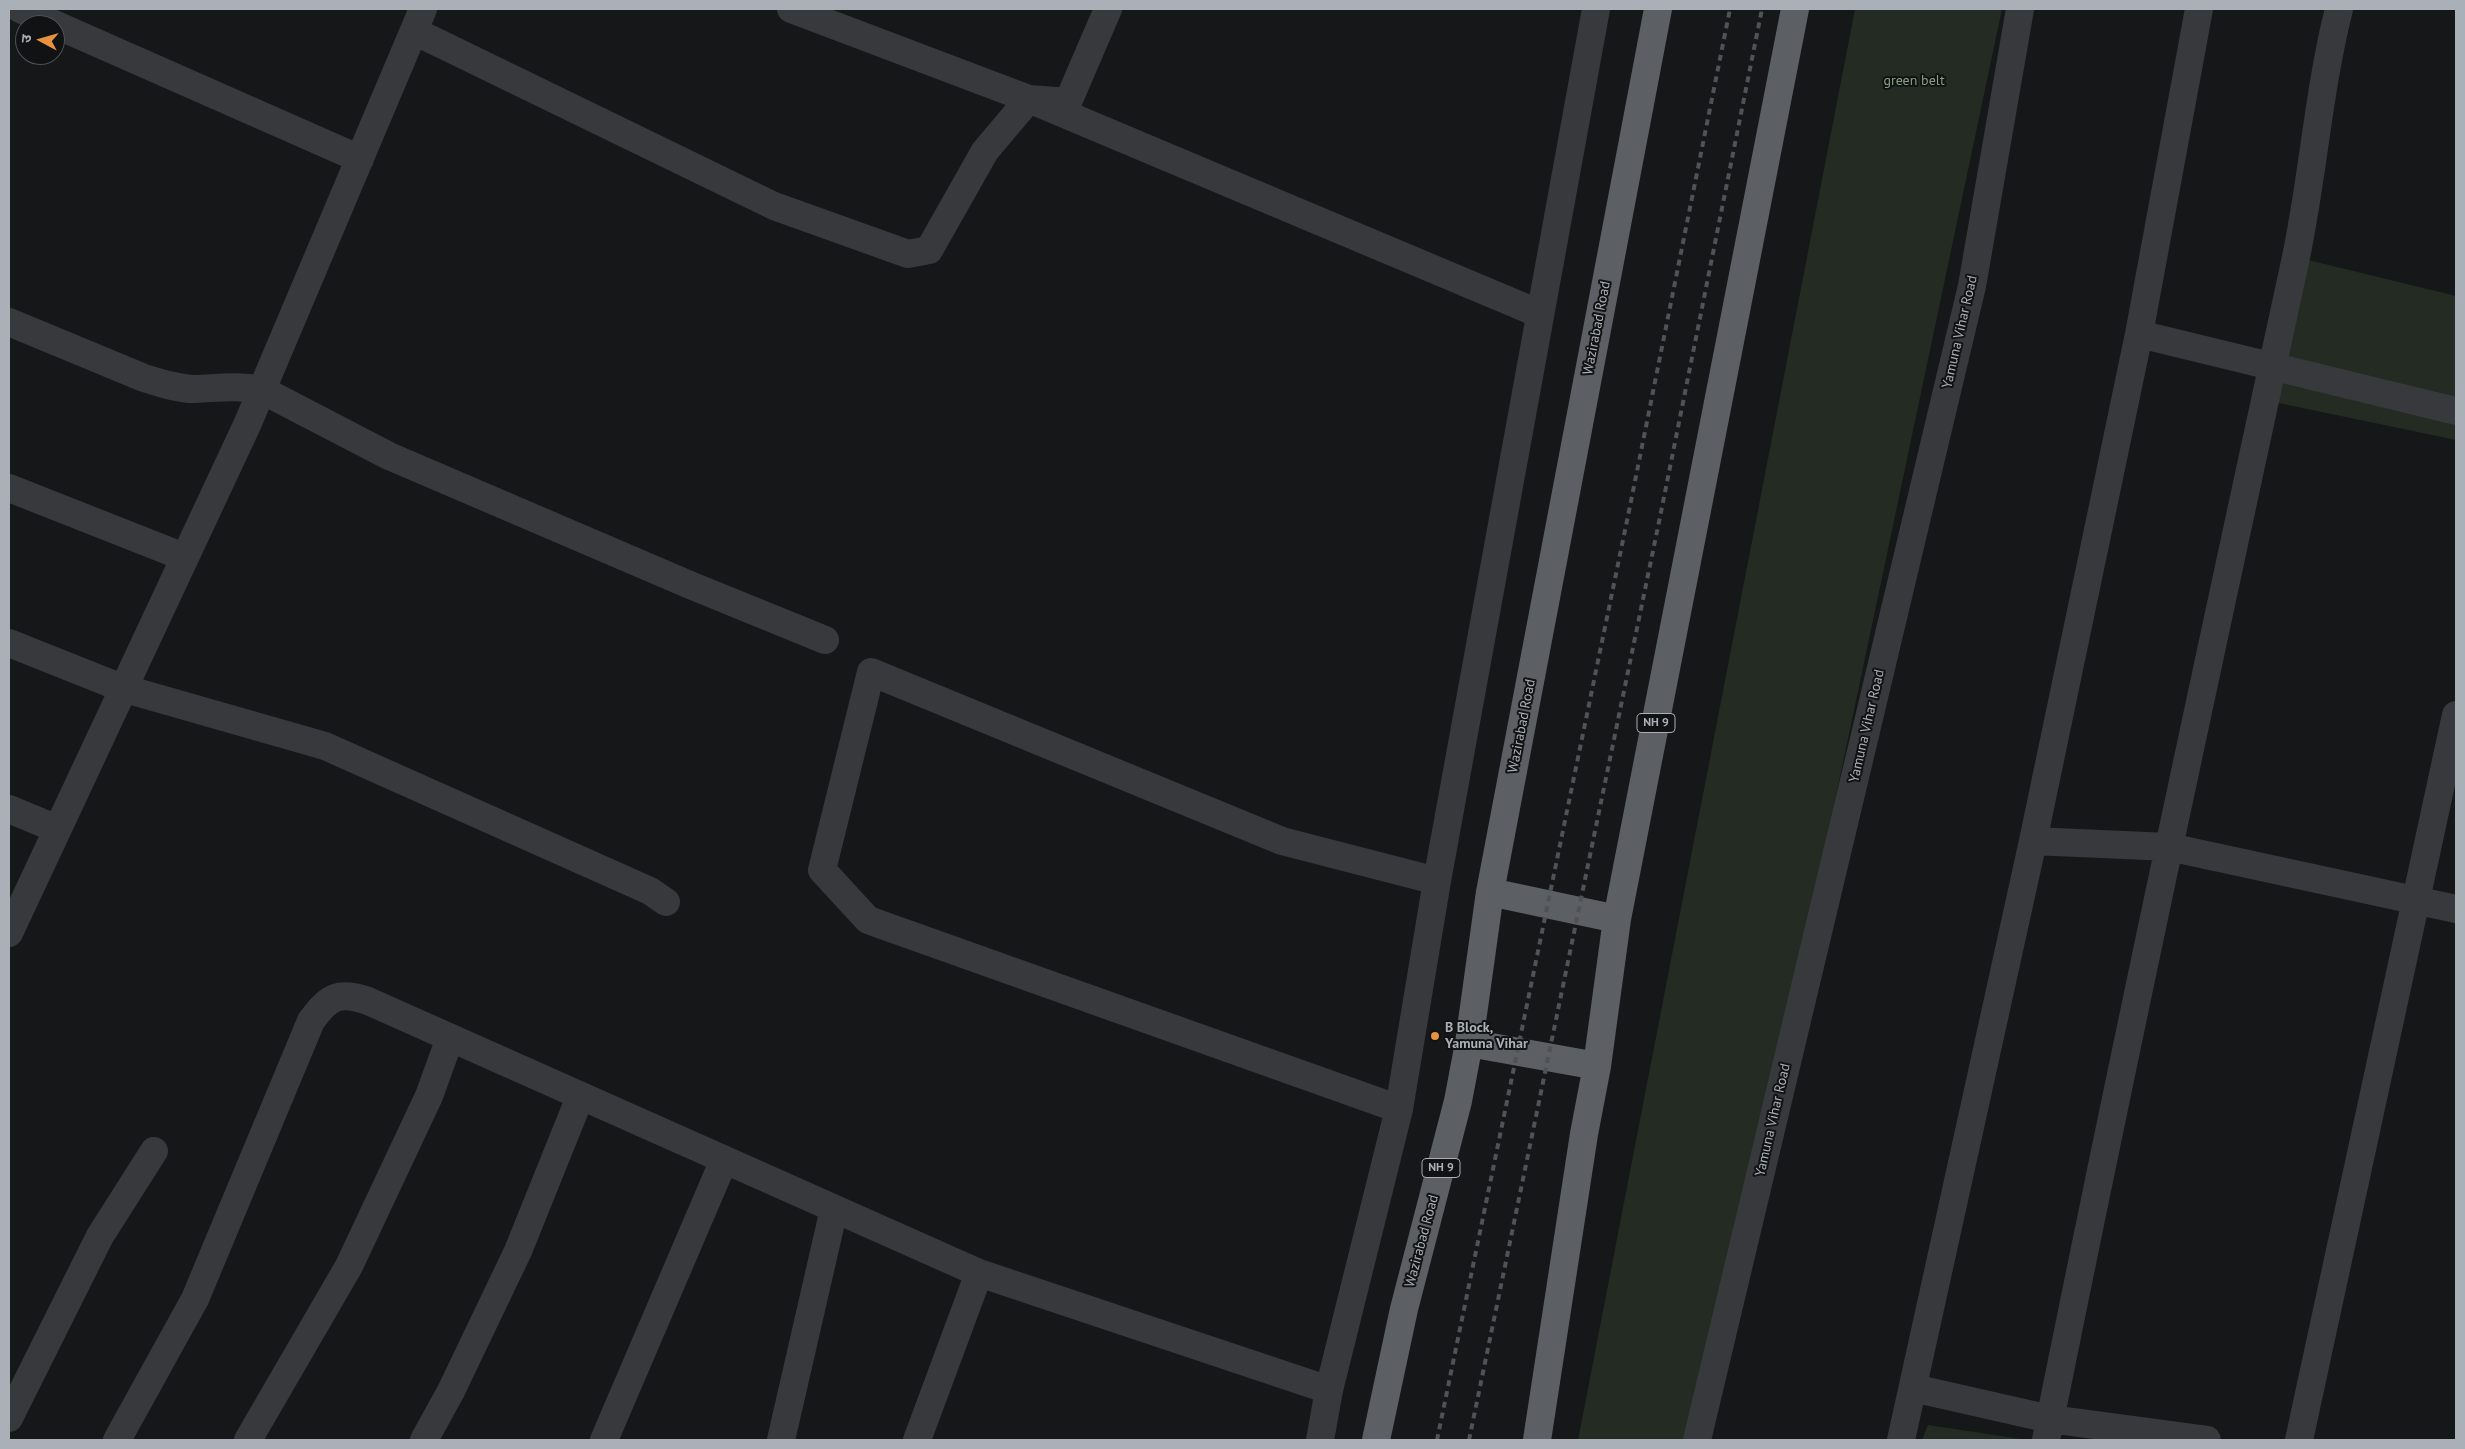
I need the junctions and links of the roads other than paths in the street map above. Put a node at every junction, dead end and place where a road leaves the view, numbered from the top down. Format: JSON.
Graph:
{"nodes":[{"id":1,"x":20,"y":9,"type":"edge"},
{"id":2,"x":791,"y":9,"type":"edge"},
{"id":3,"x":1108,"y":9,"type":"edge"},
{"id":4,"x":1596,"y":9,"type":"edge"},
{"id":5,"x":1658,"y":9,"type":"edge"},
{"id":6,"x":1795,"y":9,"type":"edge"},
{"id":7,"x":2020,"y":9,"type":"edge"},
{"id":8,"x":2199,"y":9,"type":"edge"},
{"id":9,"x":2339,"y":9,"type":"edge"},
{"id":10,"x":418,"y":20,"type":"edge"},
{"id":11,"x":1029,"y":99,"type":"junction"},
{"id":12,"x":360,"y":159,"type":"junction"},
{"id":13,"x":1540,"y":314,"type":"junction"},
{"id":14,"x":9,"y":322,"type":"edge"},
{"id":15,"x":2139,"y":334,"type":"junction"},
{"id":16,"x":2271,"y":366,"type":"junction"},
{"id":17,"x":262,"y":390,"type":"junction"},
{"id":18,"x":2456,"y":411,"type":"edge"},
{"id":19,"x":9,"y":488,"type":"edge"},
{"id":20,"x":184,"y":557,"type":"junction"},
{"id":21,"x":825,"y":640,"type":"dead end"},
{"id":22,"x":9,"y":643,"type":"edge"},
{"id":23,"x":122,"y":688,"type":"junction"},
{"id":24,"x":2456,"y":715,"type":"edge"},
{"id":25,"x":9,"y":809,"type":"edge"},
{"id":26,"x":57,"y":829,"type":"junction"},
{"id":27,"x":2033,"y":841,"type":"junction"},
{"id":28,"x":2169,"y":846,"type":"junction"},
{"id":29,"x":1437,"y":881,"type":"junction"},
{"id":30,"x":1490,"y":892,"type":"junction"},
{"id":31,"x":2416,"y":901,"type":"junction"},
{"id":32,"x":666,"y":902,"type":"dead end"},
{"id":33,"x":2456,"y":909,"type":"edge"},
{"id":34,"x":1618,"y":919,"type":"junction"},
{"id":35,"x":9,"y":933,"type":"edge"},
{"id":36,"x":450,"y":1038,"type":"junction"},
{"id":37,"x":1469,"y":1043,"type":"junction"},
{"id":38,"x":1597,"y":1066,"type":"junction"},
{"id":39,"x":580,"y":1097,"type":"junction"},
{"id":40,"x":1400,"y":1109,"type":"junction"},
{"id":41,"x":154,"y":1151,"type":"dead end"},
{"id":42,"x":724,"y":1160,"type":"junction"},
{"id":43,"x":834,"y":1209,"type":"junction"},
{"id":44,"x":979,"y":1273,"type":"junction"},
{"id":45,"x":1913,"y":1388,"type":"junction"},
{"id":46,"x":1329,"y":1390,"type":"junction"},
{"id":47,"x":9,"y":1418,"type":"edge"},
{"id":48,"x":2048,"y":1430,"type":"edge"},
{"id":49,"x":117,"y":1440,"type":"edge"},
{"id":50,"x":248,"y":1440,"type":"edge"},
{"id":51,"x":424,"y":1440,"type":"edge"},
{"id":52,"x":604,"y":1440,"type":"edge"},
{"id":53,"x":781,"y":1440,"type":"edge"},
{"id":54,"x":917,"y":1440,"type":"edge"},
{"id":55,"x":1320,"y":1440,"type":"edge"},
{"id":56,"x":1376,"y":1440,"type":"edge"},
{"id":57,"x":1537,"y":1440,"type":"edge"},
{"id":58,"x":1697,"y":1440,"type":"edge"},
{"id":59,"x":1902,"y":1440,"type":"edge"},
{"id":60,"x":2207,"y":1440,"type":"edge"},
{"id":61,"x":2299,"y":1440,"type":"edge"}],
"edges":[{"from":1,"to":12,"type":"street"},
{"from":2,"to":11,"type":"street"},
{"from":3,"to":11,"type":"street"},
{"from":4,"to":13,"type":"street"},
{"from":5,"to":30,"type":"highway","name":"Wazirabad Road","number":"NH 9"},
{"from":6,"to":34,"type":"highway","number":"NH 9"},
{"from":7,"to":58,"type":"street","name":"Yamuna Vihar Road"},
{"from":8,"to":15,"type":"street"},
{"from":9,"to":16,"type":"street"},
{"from":10,"to":11,"type":"street"},
{"from":10,"to":12,"type":"street"},
{"from":11,"to":13,"type":"street"},
{"from":12,"to":17,"type":"street"},
{"from":13,"to":29,"type":"street"},
{"from":14,"to":17,"type":"street"},
{"from":15,"to":16,"type":"street"},
{"from":15,"to":27,"type":"street"},
{"from":16,"to":18,"type":"street"},
{"from":16,"to":28,"type":"street"},
{"from":17,"to":20,"type":"street"},
{"from":17,"to":21,"type":"street"},
{"from":19,"to":20,"type":"street"},
{"from":20,"to":23,"type":"street"},
{"from":22,"to":23,"type":"street"},
{"from":23,"to":26,"type":"street"},
{"from":23,"to":32,"type":"street"},
{"from":24,"to":31,"type":"street"},
{"from":25,"to":26,"type":"street"},
{"from":26,"to":35,"type":"street"},
{"from":27,"to":28,"type":"street"},
{"from":27,"to":45,"type":"street"},
{"from":28,"to":31,"type":"street"},
{"from":28,"to":48,"type":"street"},
{"from":29,"to":40,"type":"street"},
{"from":29,"to":40,"type":"street"},
{"from":30,"to":34,"type":"highway"},
{"from":30,"to":37,"type":"highway","name":"Wazirabad Road","number":"NH 9"},
{"from":31,"to":33,"type":"street"},
{"from":31,"to":61,"type":"street"},
{"from":34,"to":38,"type":"highway","number":"NH 9"},
{"from":36,"to":39,"type":"street"},
{"from":36,"to":49,"type":"street"},
{"from":36,"to":50,"type":"street"},
{"from":37,"to":38,"type":"highway"},
{"from":37,"to":56,"type":"highway","name":"Wazirabad Road","number":"NH 9"},
{"from":38,"to":57,"type":"highway","number":"NH 9"},
{"from":39,"to":42,"type":"street"},
{"from":39,"to":51,"type":"street"},
{"from":40,"to":46,"type":"street"},
{"from":41,"to":47,"type":"street"},
{"from":42,"to":43,"type":"street"},
{"from":42,"to":52,"type":"street"},
{"from":43,"to":44,"type":"street"},
{"from":43,"to":53,"type":"street"},
{"from":44,"to":46,"type":"street"},
{"from":44,"to":54,"type":"street"},
{"from":45,"to":48,"type":"street"},
{"from":45,"to":59,"type":"street"},
{"from":46,"to":55,"type":"street"},
{"from":48,"to":60,"type":"street"}]}
